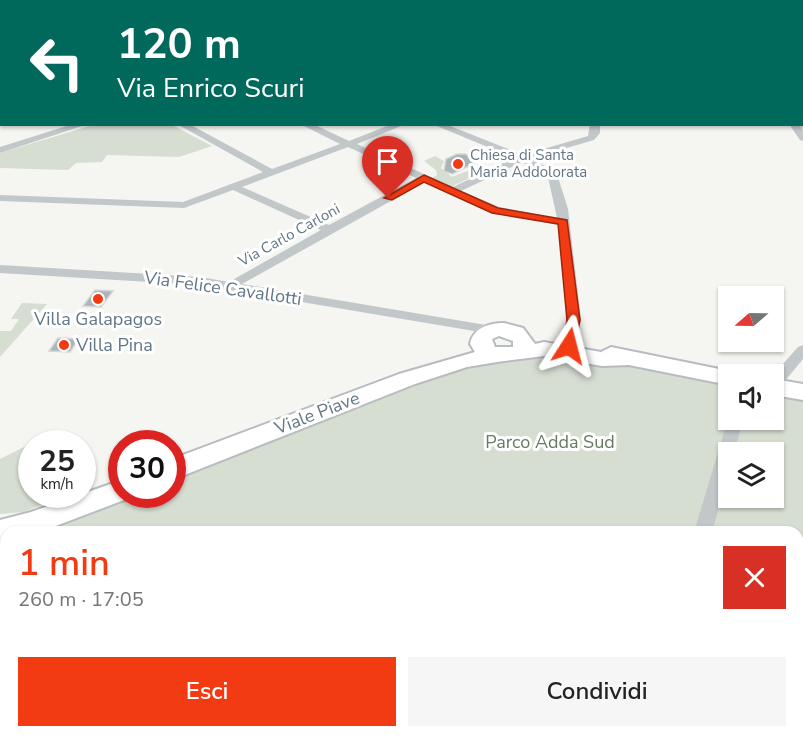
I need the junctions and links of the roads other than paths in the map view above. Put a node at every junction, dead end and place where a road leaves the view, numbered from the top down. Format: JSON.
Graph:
{"nodes":[{"id":1,"x":78,"y":126,"type":"edge"},
{"id":2,"x":185,"y":126,"type":"edge"},
{"id":3,"x":308,"y":126,"type":"edge"},
{"id":4,"x":397,"y":126,"type":"edge"},
{"id":5,"x":441,"y":126,"type":"edge"},
{"id":6,"x":595,"y":126,"type":"edge"},
{"id":7,"x":349,"y":144,"type":"junction"},
{"id":8,"x":0,"y":150,"type":"edge"},
{"id":9,"x":522,"y":158,"type":"junction"},
{"id":10,"x":272,"y":173,"type":"junction"},
{"id":11,"x":424,"y":178,"type":"junction"},
{"id":12,"x":234,"y":187,"type":"junction"},
{"id":13,"x":452,"y":191,"type":"junction"},
{"id":14,"x":0,"y":198,"type":"edge"},
{"id":15,"x":563,"y":222,"type":"junction"},
{"id":16,"x":330,"y":230,"type":"junction"},
{"id":17,"x":0,"y":269,"type":"edge"},
{"id":18,"x":232,"y":286,"type":"junction"},
{"id":19,"x":488,"y":344,"type":"junction"},
{"id":20,"x":568,"y":349,"type":"junction"},
{"id":21,"x":803,"y":350,"type":"edge"},
{"id":22,"x":784,"y":373,"type":"edge"},
{"id":23,"x":718,"y":376,"type":"edge"},
{"id":24,"x":784,"y":387,"type":"edge"},
{"id":25,"x":803,"y":392,"type":"edge"},
{"id":26,"x":732,"y":430,"type":"edge"},
{"id":27,"x":186,"y":465,"type":"edge"},
{"id":28,"x":108,"y":495,"type":"edge"},
{"id":29,"x":22,"y":526,"type":"edge"},
{"id":30,"x":705,"y":526,"type":"edge"}],
"edges":[{"from":1,"to":8,"type":"street"},
{"from":2,"to":10,"type":"street"},
{"from":3,"to":7,"type":"street"},
{"from":4,"to":7,"type":"street"},
{"from":5,"to":9,"type":"street"},
{"from":6,"to":9,"type":"street"},
{"from":7,"to":10,"type":"street"},
{"from":7,"to":11,"type":"street"},
{"from":9,"to":13,"type":"street"},
{"from":9,"to":15,"type":"street"},
{"from":10,"to":12,"type":"street"},
{"from":11,"to":13,"type":"street"},
{"from":11,"to":16,"type":"street","name":"Via Carlo Carloni"},
{"from":12,"to":14,"type":"street"},
{"from":12,"to":16,"type":"street"},
{"from":13,"to":15,"type":"street"},
{"from":15,"to":20,"type":"street"},
{"from":16,"to":18,"type":"street","name":"Via Carlo Carloni"},
{"from":17,"to":18,"type":"street","name":"Via Felice Cavallotti"},
{"from":18,"to":19,"type":"street","name":"Via Felice Cavallotti"},
{"from":19,"to":20,"type":"street","name":"Viale Piave"},
{"from":19,"to":27,"type":"street","name":"Viale Piave"},
{"from":20,"to":23,"type":"street"},
{"from":21,"to":22,"type":"street"},
{"from":24,"to":25,"type":"street"},
{"from":26,"to":30,"type":"street"},
{"from":28,"to":29,"type":"street"}]}
